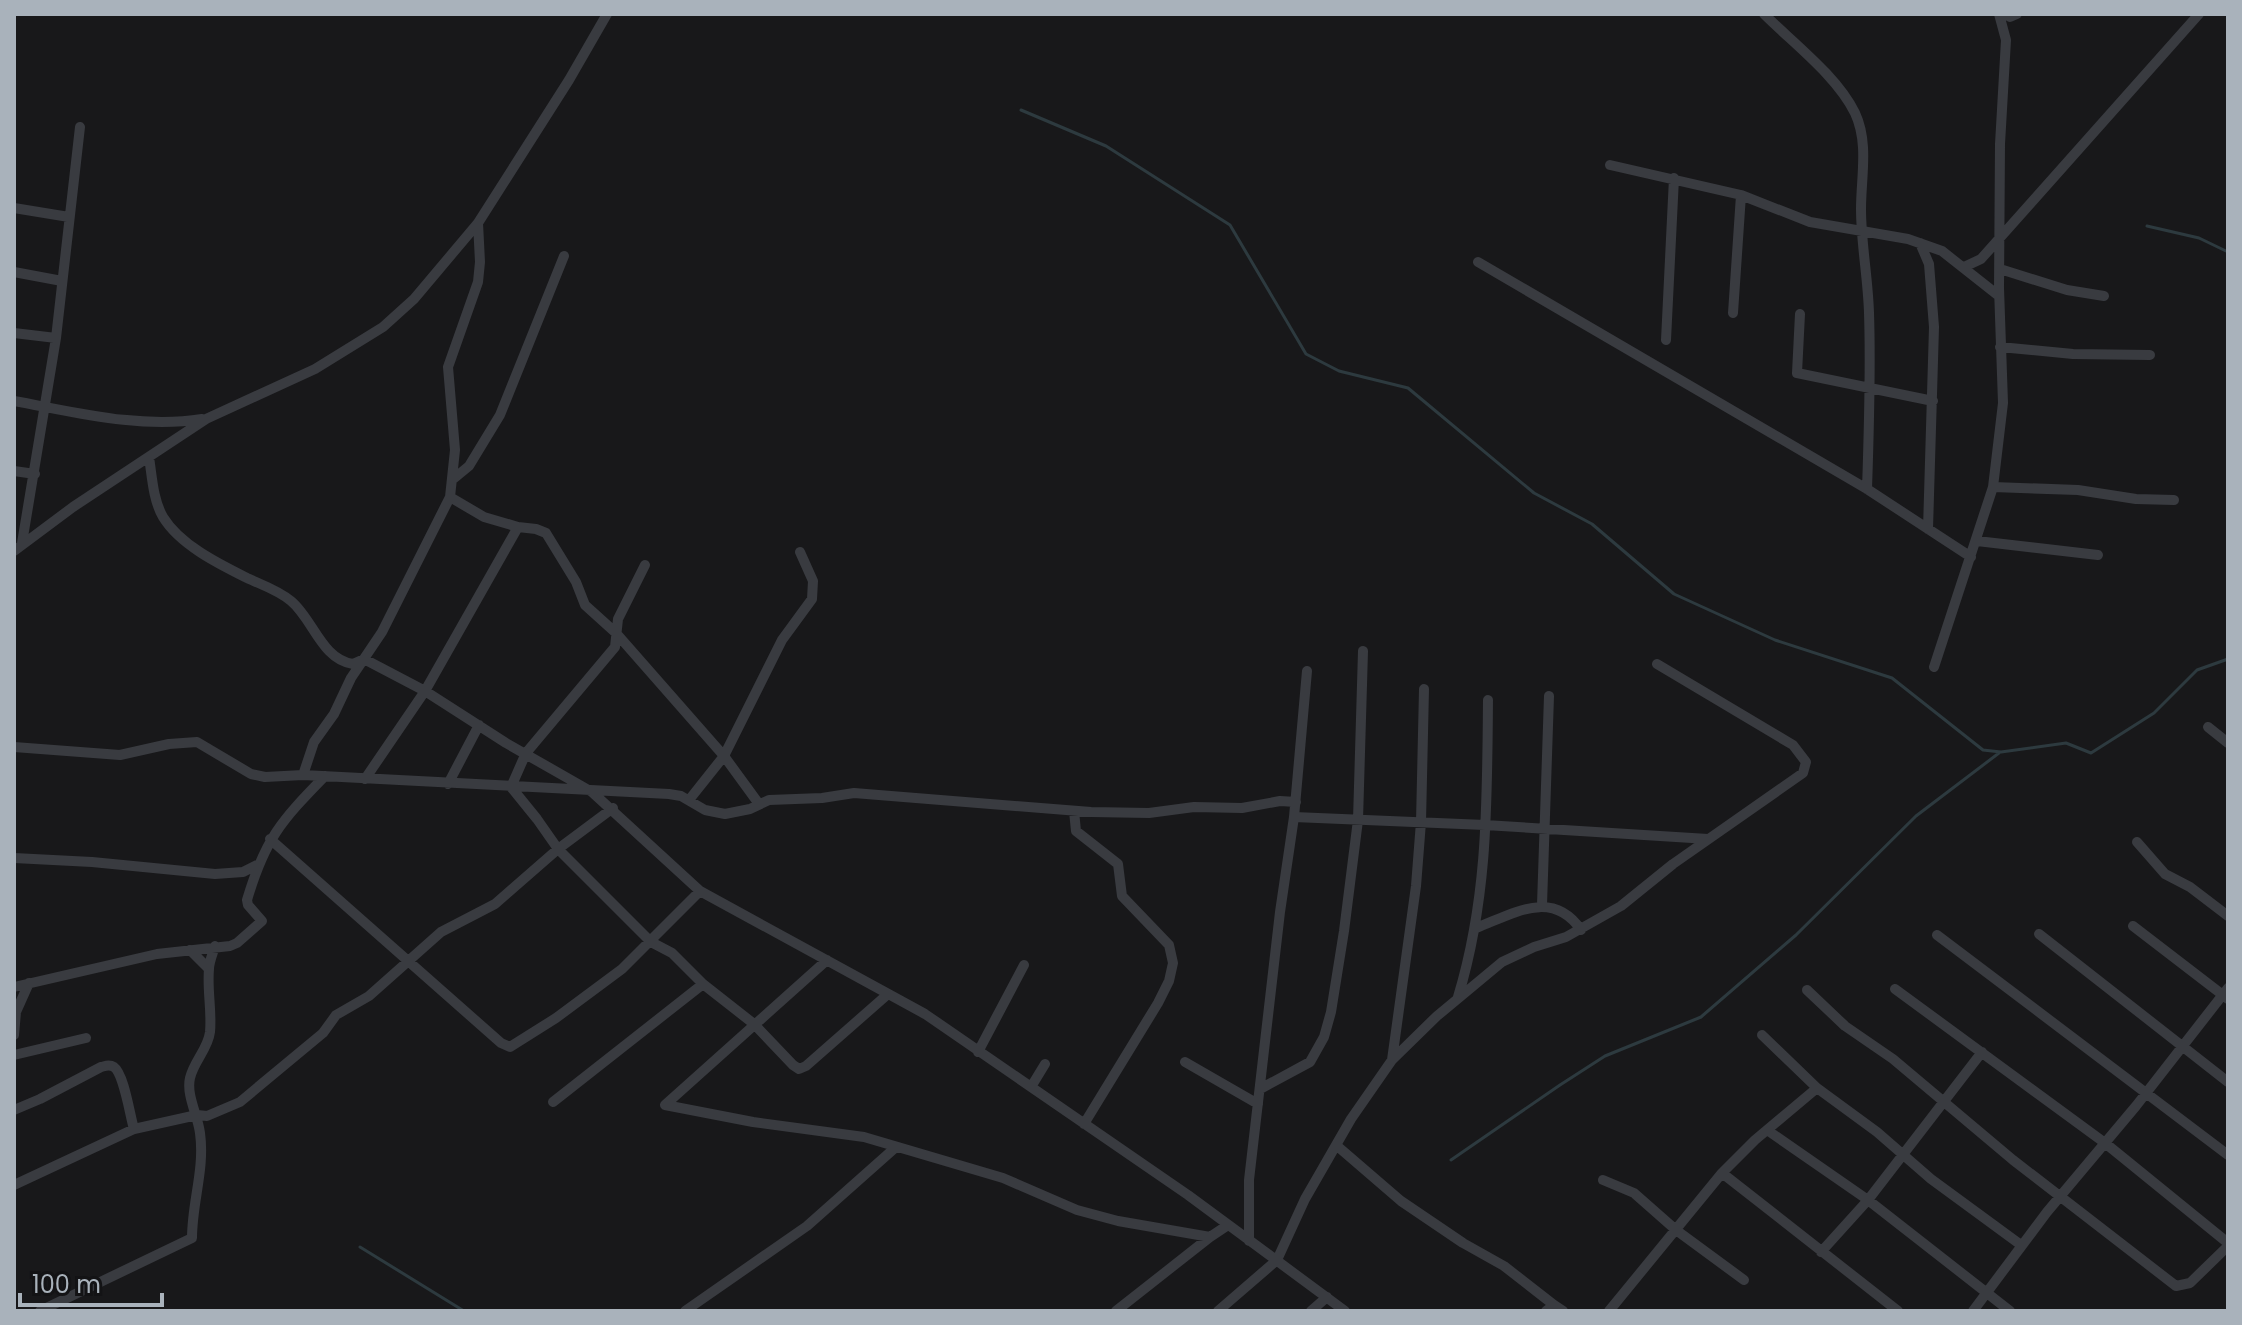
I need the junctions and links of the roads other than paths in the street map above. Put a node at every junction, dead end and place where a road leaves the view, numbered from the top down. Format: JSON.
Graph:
{"nodes":[{"id":1,"x":607,"y":14,"type":"edge"},
{"id":2,"x":1764,"y":14,"type":"edge"},
{"id":3,"x":1999,"y":14,"type":"edge"},
{"id":4,"x":2005,"y":14,"type":"edge"},
{"id":5,"x":2017,"y":14,"type":"edge"},
{"id":6,"x":2199,"y":14,"type":"edge"},
{"id":7,"x":80,"y":127,"type":"dead end"},
{"id":8,"x":1610,"y":165,"type":"dead end"},
{"id":9,"x":1674,"y":178,"type":"junction"},
{"id":10,"x":1741,"y":195,"type":"junction"},
{"id":11,"x":14,"y":208,"type":"edge"},
{"id":12,"x":69,"y":217,"type":"junction"},
{"id":13,"x":478,"y":223,"type":"junction"},
{"id":14,"x":1864,"y":231,"type":"junction"},
{"id":15,"x":2001,"y":234,"type":"junction"},
{"id":16,"x":1920,"y":243,"type":"junction"},
{"id":17,"x":564,"y":256,"type":"dead end"},
{"id":18,"x":1478,"y":262,"type":"dead end"},
{"id":19,"x":1964,"y":267,"type":"junction"},
{"id":20,"x":2000,"y":269,"type":"junction"},
{"id":21,"x":14,"y":272,"type":"edge"},
{"id":22,"x":62,"y":281,"type":"junction"},
{"id":23,"x":1999,"y":296,"type":"junction"},
{"id":24,"x":2104,"y":296,"type":"dead end"},
{"id":25,"x":1733,"y":313,"type":"dead end"},
{"id":26,"x":1800,"y":314,"type":"dead end"},
{"id":27,"x":14,"y":333,"type":"edge"},
{"id":28,"x":56,"y":338,"type":"junction"},
{"id":29,"x":1666,"y":340,"type":"dead end"},
{"id":30,"x":2000,"y":347,"type":"junction"},
{"id":31,"x":2150,"y":355,"type":"dead end"},
{"id":32,"x":1870,"y":387,"type":"junction"},
{"id":33,"x":14,"y":401,"type":"edge"},
{"id":34,"x":1933,"y":401,"type":"junction"},
{"id":35,"x":45,"y":406,"type":"junction"},
{"id":36,"x":206,"y":419,"type":"junction"},
{"id":37,"x":149,"y":457,"type":"junction"},
{"id":38,"x":14,"y":471,"type":"edge"},
{"id":39,"x":35,"y":474,"type":"junction"},
{"id":40,"x":452,"y":480,"type":"junction"},
{"id":41,"x":1993,"y":487,"type":"junction"},
{"id":42,"x":1867,"y":489,"type":"junction"},
{"id":43,"x":450,"y":497,"type":"junction"},
{"id":44,"x":2174,"y":500,"type":"dead end"},
{"id":45,"x":518,"y":527,"type":"junction"},
{"id":46,"x":1928,"y":529,"type":"junction"},
{"id":47,"x":1977,"y":541,"type":"junction"},
{"id":48,"x":18,"y":547,"type":"edge"},
{"id":49,"x":800,"y":552,"type":"dead end"},
{"id":50,"x":2098,"y":555,"type":"dead end"},
{"id":51,"x":1971,"y":557,"type":"junction"},
{"id":52,"x":645,"y":565,"type":"dead end"},
{"id":53,"x":616,"y":633,"type":"junction"},
{"id":54,"x":1363,"y":651,"type":"dead end"},
{"id":55,"x":364,"y":659,"type":"junction"},
{"id":56,"x":1657,"y":664,"type":"dead end"},
{"id":57,"x":1934,"y":667,"type":"dead end"},
{"id":58,"x":1307,"y":671,"type":"dead end"},
{"id":59,"x":1424,"y":689,"type":"dead end"},
{"id":60,"x":425,"y":691,"type":"junction"},
{"id":61,"x":1549,"y":696,"type":"dead end"},
{"id":62,"x":1488,"y":700,"type":"dead end"},
{"id":63,"x":479,"y":725,"type":"junction"},
{"id":64,"x":2208,"y":727,"type":"dead end"},
{"id":65,"x":2228,"y":743,"type":"edge"},
{"id":66,"x":14,"y":747,"type":"edge"},
{"id":67,"x":526,"y":753,"type":"junction"},
{"id":68,"x":724,"y":756,"type":"junction"},
{"id":69,"x":303,"y":775,"type":"junction"},
{"id":70,"x":325,"y":776,"type":"junction"},
{"id":71,"x":365,"y":779,"type":"junction"},
{"id":72,"x":448,"y":784,"type":"junction"},
{"id":73,"x":511,"y":787,"type":"junction"},
{"id":74,"x":592,"y":792,"type":"junction"},
{"id":75,"x":689,"y":800,"type":"junction"},
{"id":76,"x":1296,"y":802,"type":"junction"},
{"id":77,"x":759,"y":804,"type":"junction"},
{"id":78,"x":613,"y":808,"type":"junction"},
{"id":79,"x":1074,"y":811,"type":"junction"},
{"id":80,"x":1294,"y":817,"type":"junction"},
{"id":81,"x":1358,"y":820,"type":"junction"},
{"id":82,"x":1421,"y":822,"type":"junction"},
{"id":83,"x":1485,"y":825,"type":"junction"},
{"id":84,"x":1543,"y":828,"type":"junction"},
{"id":85,"x":270,"y":839,"type":"junction"},
{"id":86,"x":1709,"y":840,"type":"junction"},
{"id":87,"x":2137,"y":842,"type":"dead end"},
{"id":88,"x":558,"y":849,"type":"junction"},
{"id":89,"x":14,"y":858,"type":"edge"},
{"id":90,"x":257,"y":865,"type":"junction"},
{"id":91,"x":700,"y":891,"type":"junction"},
{"id":92,"x":1542,"y":905,"type":"junction"},
{"id":93,"x":2228,"y":916,"type":"edge"},
{"id":94,"x":2133,"y":926,"type":"dead end"},
{"id":95,"x":1476,"y":928,"type":"junction"},
{"id":96,"x":1581,"y":930,"type":"junction"},
{"id":97,"x":2039,"y":934,"type":"dead end"},
{"id":98,"x":1937,"y":935,"type":"dead end"},
{"id":99,"x":651,"y":942,"type":"junction"},
{"id":100,"x":215,"y":946,"type":"junction"},
{"id":101,"x":190,"y":950,"type":"junction"},
{"id":102,"x":827,"y":960,"type":"junction"},
{"id":103,"x":410,"y":962,"type":"junction"},
{"id":104,"x":1024,"y":965,"type":"dead end"},
{"id":105,"x":208,"y":968,"type":"junction"},
{"id":106,"x":29,"y":983,"type":"junction"},
{"id":107,"x":703,"y":984,"type":"junction"},
{"id":108,"x":14,"y":987,"type":"edge"},
{"id":109,"x":1895,"y":989,"type":"dead end"},
{"id":110,"x":1807,"y":990,"type":"dead end"},
{"id":111,"x":888,"y":994,"type":"junction"},
{"id":112,"x":2226,"y":994,"type":"edge"},
{"id":113,"x":1458,"y":997,"type":"junction"},
{"id":114,"x":14,"y":1018,"type":"edge"},
{"id":115,"x":754,"y":1024,"type":"junction"},
{"id":116,"x":14,"y":1035,"type":"edge"},
{"id":117,"x":1762,"y":1035,"type":"dead end"},
{"id":118,"x":86,"y":1038,"type":"dead end"},
{"id":119,"x":2182,"y":1046,"type":"junction"},
{"id":120,"x":978,"y":1052,"type":"junction"},
{"id":121,"x":1982,"y":1052,"type":"junction"},
{"id":122,"x":14,"y":1055,"type":"edge"},
{"id":123,"x":1392,"y":1060,"type":"junction"},
{"id":124,"x":1185,"y":1062,"type":"dead end"},
{"id":125,"x":1045,"y":1064,"type":"dead end"},
{"id":126,"x":2228,"y":1082,"type":"edge"},
{"id":127,"x":1031,"y":1087,"type":"junction"},
{"id":128,"x":1817,"y":1088,"type":"junction"},
{"id":129,"x":1260,"y":1089,"type":"junction"},
{"id":130,"x":2145,"y":1094,"type":"junction"},
{"id":131,"x":1944,"y":1100,"type":"junction"},
{"id":132,"x":553,"y":1102,"type":"dead end"},
{"id":133,"x":1258,"y":1104,"type":"junction"},
{"id":134,"x":14,"y":1110,"type":"edge"},
{"id":135,"x":197,"y":1115,"type":"junction"},
{"id":136,"x":1084,"y":1124,"type":"junction"},
{"id":137,"x":134,"y":1129,"type":"junction"},
{"id":138,"x":1767,"y":1130,"type":"junction"},
{"id":139,"x":2105,"y":1143,"type":"junction"},
{"id":140,"x":1336,"y":1145,"type":"junction"},
{"id":141,"x":896,"y":1147,"type":"junction"},
{"id":142,"x":1903,"y":1155,"type":"junction"},
{"id":143,"x":2228,"y":1155,"type":"edge"},
{"id":144,"x":1722,"y":1173,"type":"junction"},
{"id":145,"x":1603,"y":1180,"type":"dead end"},
{"id":146,"x":14,"y":1185,"type":"edge"},
{"id":147,"x":2061,"y":1195,"type":"junction"},
{"id":148,"x":1868,"y":1200,"type":"junction"},
{"id":149,"x":1228,"y":1225,"type":"junction"},
{"id":150,"x":1676,"y":1230,"type":"junction"},
{"id":151,"x":1210,"y":1237,"type":"junction"},
{"id":152,"x":1249,"y":1241,"type":"junction"},
{"id":153,"x":2228,"y":1244,"type":"edge"},
{"id":154,"x":2021,"y":1245,"type":"junction"},
{"id":155,"x":1821,"y":1252,"type":"junction"},
{"id":156,"x":1277,"y":1260,"type":"junction"},
{"id":157,"x":1744,"y":1280,"type":"dead end"},
{"id":158,"x":1986,"y":1293,"type":"junction"},
{"id":159,"x":1327,"y":1297,"type":"junction"},
{"id":160,"x":1554,"y":1309,"type":"edge"},
{"id":161,"x":40,"y":1311,"type":"edge"},
{"id":162,"x":685,"y":1311,"type":"edge"},
{"id":163,"x":1116,"y":1311,"type":"edge"},
{"id":164,"x":1218,"y":1311,"type":"edge"},
{"id":165,"x":1311,"y":1311,"type":"edge"},
{"id":166,"x":1345,"y":1311,"type":"edge"},
{"id":167,"x":1609,"y":1311,"type":"edge"},
{"id":168,"x":1898,"y":1311,"type":"edge"},
{"id":169,"x":1973,"y":1311,"type":"edge"},
{"id":170,"x":2010,"y":1311,"type":"edge"}],
"edges":[{"from":1,"to":13,"type":"street"},
{"from":2,"to":14,"type":"street"},
{"from":3,"to":15,"type":"street"},
{"from":4,"to":5,"type":"street"},
{"from":6,"to":15,"type":"street"},
{"from":7,"to":12,"type":"street"},
{"from":8,"to":9,"type":"street"},
{"from":9,"to":10,"type":"street"},
{"from":9,"to":29,"type":"street"},
{"from":10,"to":14,"type":"street"},
{"from":10,"to":25,"type":"street"},
{"from":11,"to":12,"type":"street"},
{"from":12,"to":22,"type":"street"},
{"from":13,"to":36,"type":"street"},
{"from":13,"to":40,"type":"street"},
{"from":14,"to":16,"type":"street"},
{"from":14,"to":32,"type":"street"},
{"from":15,"to":19,"type":"street"},
{"from":15,"to":20,"type":"street"},
{"from":16,"to":19,"type":"street"},
{"from":16,"to":34,"type":"street"},
{"from":17,"to":40,"type":"street"},
{"from":18,"to":42,"type":"street"},
{"from":19,"to":23,"type":"street"},
{"from":20,"to":23,"type":"street"},
{"from":20,"to":24,"type":"street"},
{"from":21,"to":22,"type":"street"},
{"from":22,"to":28,"type":"street"},
{"from":23,"to":30,"type":"street"},
{"from":26,"to":32,"type":"street"},
{"from":27,"to":28,"type":"street"},
{"from":28,"to":35,"type":"street"},
{"from":30,"to":31,"type":"street"},
{"from":30,"to":41,"type":"street"},
{"from":32,"to":34,"type":"street"},
{"from":32,"to":42,"type":"street"},
{"from":33,"to":35,"type":"street"},
{"from":34,"to":46,"type":"street"},
{"from":35,"to":36,"type":"street"},
{"from":35,"to":39,"type":"street"},
{"from":36,"to":37,"type":"street"},
{"from":37,"to":48,"type":"street"},
{"from":37,"to":55,"type":"street"},
{"from":38,"to":39,"type":"street"},
{"from":39,"to":48,"type":"street"},
{"from":40,"to":43,"type":"street"},
{"from":41,"to":44,"type":"street"},
{"from":41,"to":47,"type":"street"},
{"from":42,"to":46,"type":"street"},
{"from":43,"to":45,"type":"street"},
{"from":43,"to":55,"type":"street"},
{"from":45,"to":53,"type":"street"},
{"from":45,"to":60,"type":"street"},
{"from":46,"to":51,"type":"street"},
{"from":47,"to":50,"type":"street"},
{"from":47,"to":51,"type":"street"},
{"from":49,"to":68,"type":"street"},
{"from":51,"to":57,"type":"street"},
{"from":52,"to":53,"type":"street"},
{"from":53,"to":67,"type":"street"},
{"from":53,"to":68,"type":"street"},
{"from":54,"to":81,"type":"street"},
{"from":55,"to":60,"type":"street"},
{"from":55,"to":69,"type":"street"},
{"from":56,"to":86,"type":"street"},
{"from":58,"to":76,"type":"street"},
{"from":59,"to":82,"type":"street"},
{"from":60,"to":63,"type":"street"},
{"from":60,"to":71,"type":"street"},
{"from":61,"to":84,"type":"street"},
{"from":62,"to":83,"type":"street"},
{"from":63,"to":67,"type":"street"},
{"from":63,"to":72,"type":"street"},
{"from":64,"to":65,"type":"street"},
{"from":66,"to":69,"type":"street"},
{"from":67,"to":73,"type":"street"},
{"from":67,"to":74,"type":"street"},
{"from":68,"to":75,"type":"street"},
{"from":68,"to":77,"type":"street"},
{"from":69,"to":70,"type":"street"},
{"from":70,"to":71,"type":"street"},
{"from":70,"to":85,"type":"street"},
{"from":71,"to":72,"type":"street"},
{"from":72,"to":73,"type":"street"},
{"from":73,"to":74,"type":"street"},
{"from":73,"to":88,"type":"street"},
{"from":74,"to":75,"type":"street"},
{"from":74,"to":78,"type":"street"},
{"from":75,"to":77,"type":"street"},
{"from":76,"to":79,"type":"street"},
{"from":76,"to":80,"type":"street"},
{"from":77,"to":79,"type":"street"},
{"from":78,"to":88,"type":"street"},
{"from":78,"to":91,"type":"street"},
{"from":79,"to":136,"type":"street"},
{"from":80,"to":81,"type":"street"},
{"from":80,"to":129,"type":"street"},
{"from":81,"to":82,"type":"street"},
{"from":81,"to":129,"type":"street"},
{"from":82,"to":83,"type":"street"},
{"from":82,"to":123,"type":"street"},
{"from":83,"to":84,"type":"street"},
{"from":83,"to":95,"type":"street"},
{"from":84,"to":86,"type":"street"},
{"from":84,"to":92,"type":"street"},
{"from":85,"to":90,"type":"street"},
{"from":85,"to":103,"type":"street"},
{"from":86,"to":96,"type":"street"},
{"from":87,"to":93,"type":"street"},
{"from":88,"to":99,"type":"street"},
{"from":88,"to":103,"type":"street"},
{"from":89,"to":90,"type":"street"},
{"from":90,"to":100,"type":"street"},
{"from":91,"to":99,"type":"street"},
{"from":91,"to":102,"type":"street"},
{"from":92,"to":95,"type":"street"},
{"from":92,"to":96,"type":"street"},
{"from":94,"to":112,"type":"street"},
{"from":95,"to":113,"type":"street"},
{"from":96,"to":113,"type":"street"},
{"from":97,"to":119,"type":"street"},
{"from":98,"to":130,"type":"street"},
{"from":99,"to":103,"type":"street"},
{"from":99,"to":107,"type":"street"},
{"from":100,"to":101,"type":"street"},
{"from":100,"to":105,"type":"street"},
{"from":101,"to":105,"type":"street"},
{"from":101,"to":106,"type":"street"},
{"from":102,"to":111,"type":"street"},
{"from":102,"to":115,"type":"street"},
{"from":103,"to":135,"type":"street"},
{"from":104,"to":120,"type":"street"},
{"from":105,"to":135,"type":"street"},
{"from":106,"to":108,"type":"street"},
{"from":106,"to":114,"type":"street"},
{"from":107,"to":115,"type":"street"},
{"from":107,"to":132,"type":"street"},
{"from":109,"to":121,"type":"street"},
{"from":110,"to":131,"type":"street"},
{"from":111,"to":115,"type":"street"},
{"from":111,"to":120,"type":"street"},
{"from":112,"to":119,"type":"street"},
{"from":113,"to":123,"type":"street"},
{"from":114,"to":116,"type":"street"},
{"from":115,"to":141,"type":"street"},
{"from":117,"to":128,"type":"street"},
{"from":118,"to":122,"type":"street"},
{"from":119,"to":126,"type":"street"},
{"from":119,"to":130,"type":"street"},
{"from":120,"to":127,"type":"street"},
{"from":121,"to":131,"type":"street"},
{"from":121,"to":139,"type":"street"},
{"from":123,"to":140,"type":"street"},
{"from":124,"to":133,"type":"street"},
{"from":125,"to":127,"type":"street"},
{"from":127,"to":136,"type":"street"},
{"from":128,"to":138,"type":"street"},
{"from":128,"to":142,"type":"street"},
{"from":129,"to":133,"type":"street"},
{"from":130,"to":139,"type":"street"},
{"from":130,"to":143,"type":"street"},
{"from":131,"to":142,"type":"street"},
{"from":131,"to":147,"type":"street"},
{"from":133,"to":152,"type":"street"},
{"from":134,"to":137,"type":"street"},
{"from":135,"to":137,"type":"street"},
{"from":135,"to":161,"type":"street"},
{"from":136,"to":149,"type":"street"},
{"from":137,"to":146,"type":"street"},
{"from":138,"to":144,"type":"street"},
{"from":138,"to":148,"type":"street"},
{"from":139,"to":147,"type":"street"},
{"from":139,"to":153,"type":"street"},
{"from":140,"to":156,"type":"street"},
{"from":140,"to":160,"type":"street"},
{"from":141,"to":151,"type":"street"},
{"from":141,"to":162,"type":"street"},
{"from":142,"to":148,"type":"street"},
{"from":142,"to":154,"type":"street"},
{"from":144,"to":150,"type":"street"},
{"from":144,"to":155,"type":"street"},
{"from":145,"to":150,"type":"street"},
{"from":147,"to":153,"type":"street"},
{"from":147,"to":154,"type":"street"},
{"from":148,"to":155,"type":"street"},
{"from":148,"to":158,"type":"street"},
{"from":149,"to":151,"type":"street"},
{"from":149,"to":152,"type":"street"},
{"from":150,"to":157,"type":"street"},
{"from":150,"to":167,"type":"street"},
{"from":151,"to":163,"type":"street"},
{"from":152,"to":156,"type":"street"},
{"from":154,"to":158,"type":"street"},
{"from":155,"to":168,"type":"street"},
{"from":156,"to":159,"type":"street"},
{"from":156,"to":164,"type":"street"},
{"from":158,"to":169,"type":"street"},
{"from":158,"to":170,"type":"street"},
{"from":159,"to":165,"type":"street"},
{"from":159,"to":166,"type":"street"}]}
